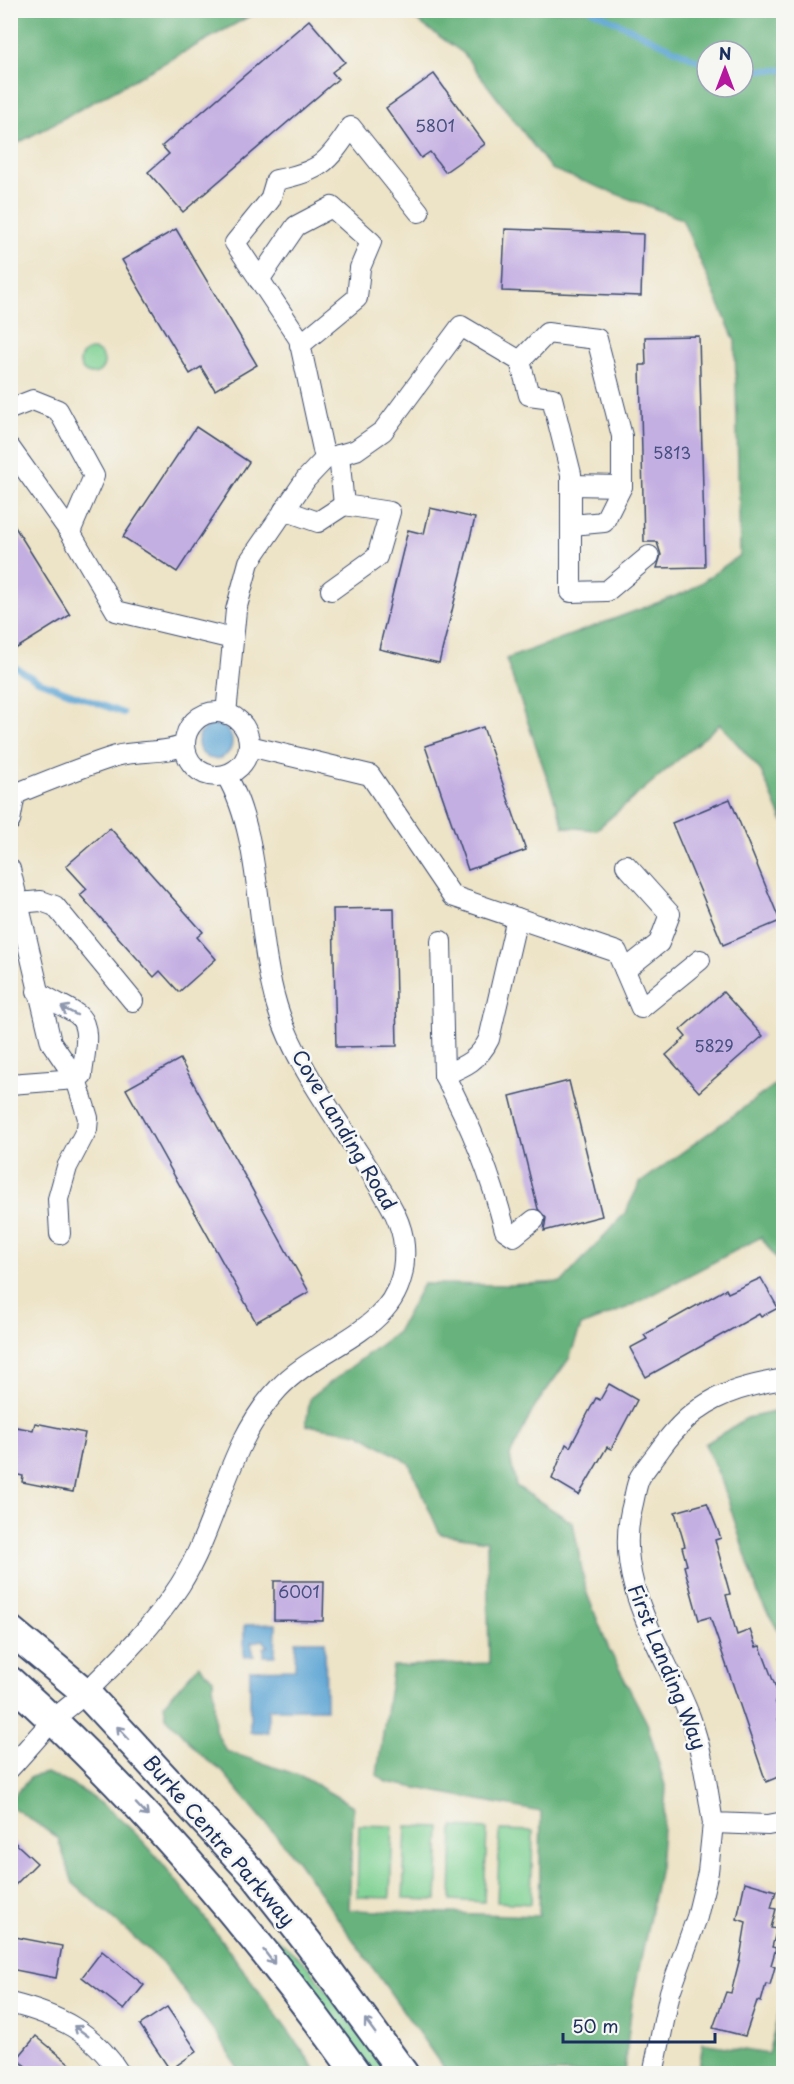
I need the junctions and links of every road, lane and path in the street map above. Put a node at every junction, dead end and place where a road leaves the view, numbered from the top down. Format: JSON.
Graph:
{"nodes":[{"id":1,"x":419,"y":212,"type":"dead end"},
{"id":2,"x":259,"y":280,"type":"junction"},
{"id":3,"x":300,"y":345,"type":"junction"},
{"id":4,"x":520,"y":361,"type":"junction"},
{"id":5,"x":10,"y":409,"type":"edge"},
{"id":6,"x":10,"y":448,"type":"edge"},
{"id":7,"x":332,"y":457,"type":"junction"},
{"id":8,"x":571,"y":485,"type":"junction"},
{"id":9,"x":622,"y":486,"type":"junction"},
{"id":10,"x":344,"y":505,"type":"junction"},
{"id":11,"x":284,"y":510,"type":"junction"},
{"id":12,"x":572,"y":525,"type":"junction"},
{"id":13,"x":70,"y":531,"type":"junction"},
{"id":14,"x":649,"y":556,"type":"dead end"},
{"id":15,"x":331,"y":590,"type":"dead end"},
{"id":16,"x":233,"y":639,"type":"junction"},
{"id":17,"x":225,"y":714,"type":"junction"},
{"id":18,"x":185,"y":744,"type":"junction"},
{"id":19,"x":249,"y":746,"type":"junction"},
{"id":20,"x":226,"y":774,"type":"junction"},
{"id":21,"x":13,"y":795,"type":"edge"},
{"id":22,"x":10,"y":821,"type":"edge"},
{"id":23,"x":626,"y":866,"type":"dead end"},
{"id":24,"x":10,"y":869,"type":"edge"},
{"id":25,"x":18,"y":903,"type":"junction"},
{"id":26,"x":517,"y":918,"type":"junction"},
{"id":27,"x":441,"y":941,"type":"dead end"},
{"id":28,"x":700,"y":960,"type":"dead end"},
{"id":29,"x":625,"y":970,"type":"junction"},
{"id":30,"x":37,"y":991,"type":"junction"},
{"id":31,"x":133,"y":1001,"type":"dead end"},
{"id":32,"x":444,"y":1075,"type":"junction"},
{"id":33,"x":76,"y":1079,"type":"junction"},
{"id":34,"x":10,"y":1084,"type":"edge"},
{"id":35,"x":534,"y":1220,"type":"dead end"},
{"id":36,"x":60,"y":1234,"type":"dead end"},
{"id":37,"x":783,"y":1379,"type":"edge"},
{"id":38,"x":10,"y":1630,"type":"edge"},
{"id":39,"x":10,"y":1681,"type":"edge"},
{"id":40,"x":86,"y":1693,"type":"junction"},
{"id":41,"x":54,"y":1720,"type":"junction"},
{"id":42,"x":10,"y":1768,"type":"edge"},
{"id":43,"x":783,"y":1822,"type":"edge"},
{"id":44,"x":713,"y":1823,"type":"junction"},
{"id":45,"x":10,"y":2003,"type":"edge"},
{"id":46,"x":120,"y":2073,"type":"edge"},
{"id":47,"x":357,"y":2073,"type":"edge"},
{"id":48,"x":404,"y":2073,"type":"edge"},
{"id":49,"x":653,"y":2073,"type":"edge"}],
"edges":[{"from":1,"to":2,"type":"street"},
{"from":2,"to":3,"type":"street"},
{"from":2,"to":3,"type":"street"},
{"from":3,"to":7,"type":"street"},
{"from":4,"to":7,"type":"street"},
{"from":4,"to":8,"type":"street"},
{"from":4,"to":9,"type":"street"},
{"from":5,"to":13,"type":"street"},
{"from":6,"to":13,"type":"street"},
{"from":7,"to":10,"type":"street"},
{"from":7,"to":11,"type":"street"},
{"from":8,"to":9,"type":"street"},
{"from":8,"to":12,"type":"street"},
{"from":9,"to":12,"type":"street"},
{"from":10,"to":11,"type":"street"},
{"from":10,"to":15,"type":"street"},
{"from":11,"to":16,"type":"street"},
{"from":12,"to":14,"type":"street"},
{"from":13,"to":16,"type":"street"},
{"from":16,"to":17,"type":"street"},
{"from":17,"to":18,"type":"street"},
{"from":17,"to":19,"type":"street"},
{"from":18,"to":20,"type":"street"},
{"from":18,"to":21,"type":"street"},
{"from":19,"to":20,"type":"street"},
{"from":19,"to":26,"type":"street"},
{"from":20,"to":40,"type":"street","name":"Cove Landing Road"},
{"from":21,"to":22,"type":"street"},
{"from":23,"to":29,"type":"street"},
{"from":24,"to":25,"type":"street"},
{"from":25,"to":30,"type":"street"},
{"from":25,"to":31,"type":"street"},
{"from":26,"to":29,"type":"street"},
{"from":26,"to":32,"type":"street"},
{"from":27,"to":32,"type":"street"},
{"from":28,"to":29,"type":"street"},
{"from":30,"to":33,"type":"street"},
{"from":33,"to":30,"type":"street","one_way":true},
{"from":32,"to":35,"type":"street"},
{"from":33,"to":34,"type":"street"},
{"from":33,"to":36,"type":"street"},
{"from":37,"to":44,"type":"street","name":"First Landing Way"},
{"from":38,"to":40,"type":"main road","name":"Burke Centre Parkway"},
{"from":39,"to":41,"type":"main road","name":"Burke Centre Parkway"},
{"from":40,"to":41,"type":"street","name":"Cove Landing Road"},
{"from":48,"to":40,"type":"main road","name":"Burke Centre Parkway","one_way":true},
{"from":41,"to":42,"type":"street","name":"Cove Landing Road"},
{"from":41,"to":47,"type":"main road","name":"Burke Centre Parkway","one_way":true},
{"from":43,"to":44,"type":"street"},
{"from":44,"to":49,"type":"street","name":"First Landing Way"},
{"from":46,"to":45,"type":"street","one_way":true}]}
